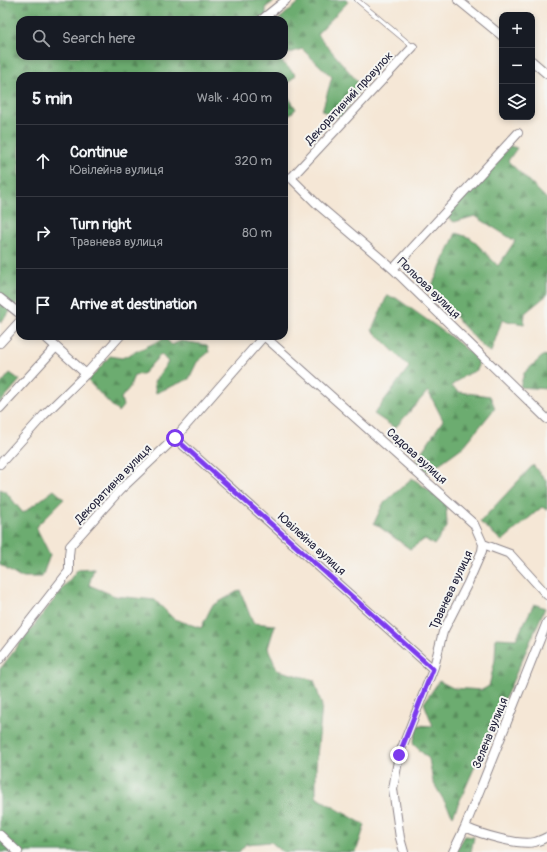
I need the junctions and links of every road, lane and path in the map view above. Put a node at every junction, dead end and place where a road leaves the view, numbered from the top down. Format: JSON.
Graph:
{"nodes":[{"id":1,"x":286,"y":0,"type":"edge"},
{"id":2,"x":356,"y":0,"type":"edge"},
{"id":3,"x":458,"y":0,"type":"edge"},
{"id":4,"x":266,"y":16,"type":"edge"},
{"id":5,"x":499,"y":34,"type":"edge"},
{"id":6,"x":414,"y":47,"type":"joint"},
{"id":7,"x":535,"y":64,"type":"edge"},
{"id":8,"x":547,"y":74,"type":"edge"},
{"id":9,"x":518,"y":133,"type":"dead end"},
{"id":10,"x":288,"y":178,"type":"edge"},
{"id":11,"x":392,"y":269,"type":"junction"},
{"id":12,"x":0,"y":298,"type":"edge"},
{"id":13,"x":16,"y":311,"type":"edge"},
{"id":14,"x":16,"y":325,"type":"edge"},
{"id":15,"x":48,"y":340,"type":"edge"},
{"id":16,"x":116,"y":340,"type":"edge"},
{"id":17,"x":261,"y":340,"type":"edge"},
{"id":18,"x":268,"y":340,"type":"edge"},
{"id":19,"x":0,"y":343,"type":"edge"},
{"id":20,"x":56,"y":347,"type":"junction"},
{"id":21,"x":86,"y":374,"type":"junction"},
{"id":22,"x":0,"y":408,"type":"edge"},
{"id":23,"x":547,"y":419,"type":"edge"},
{"id":24,"x":175,"y":438,"type":"junction"},
{"id":25,"x":0,"y":464,"type":"edge"},
{"id":26,"x":483,"y":544,"type":"junction"},
{"id":27,"x":547,"y":595,"type":"edge"},
{"id":28,"x":547,"y":622,"type":"edge"},
{"id":29,"x":0,"y":659,"type":"edge"},
{"id":30,"x":433,"y":669,"type":"junction"},
{"id":31,"x":465,"y":827,"type":"junction"},
{"id":32,"x":0,"y":835,"type":"edge"},
{"id":33,"x":547,"y":837,"type":"edge"},
{"id":34,"x":18,"y":852,"type":"edge"},
{"id":35,"x":404,"y":852,"type":"edge"},
{"id":36,"x":453,"y":852,"type":"edge"}],
"edges":[{"from":1,"to":4,"type":"street"},
{"from":2,"to":6,"type":"lane"},
{"from":3,"to":5,"type":"street"},
{"from":6,"to":10,"type":"street","name":"Декоративний провулок"},
{"from":7,"to":8,"type":"street"},
{"from":9,"to":11,"type":"street"},
{"from":10,"to":11,"type":"street","name":"Польова вулиця"},
{"from":11,"to":23,"type":"street","name":"Польова вулиця"},
{"from":12,"to":13,"type":"street"},
{"from":14,"to":19,"type":"street"},
{"from":15,"to":20,"type":"street"},
{"from":16,"to":21,"type":"street"},
{"from":17,"to":24,"type":"street","name":"Декоративна вулиця"},
{"from":18,"to":26,"type":"street","name":"Садова вулиця"},
{"from":20,"to":21,"type":"street"},
{"from":20,"to":22,"type":"street"},
{"from":21,"to":25,"type":"street"},
{"from":24,"to":29,"type":"street","name":"Декоративна вулиця"},
{"from":24,"to":30,"type":"street","name":"Ювілейна вулиця"},
{"from":26,"to":27,"type":"street"},
{"from":26,"to":30,"type":"street","name":"Травнева вулиця"},
{"from":28,"to":31,"type":"street","name":"Зелена вулиця"},
{"from":30,"to":35,"type":"street","name":"Травнева вулиця"},
{"from":31,"to":33,"type":"street"},
{"from":31,"to":36,"type":"street","name":"Зелена вулиця"},
{"from":32,"to":34,"type":"street"}]}
